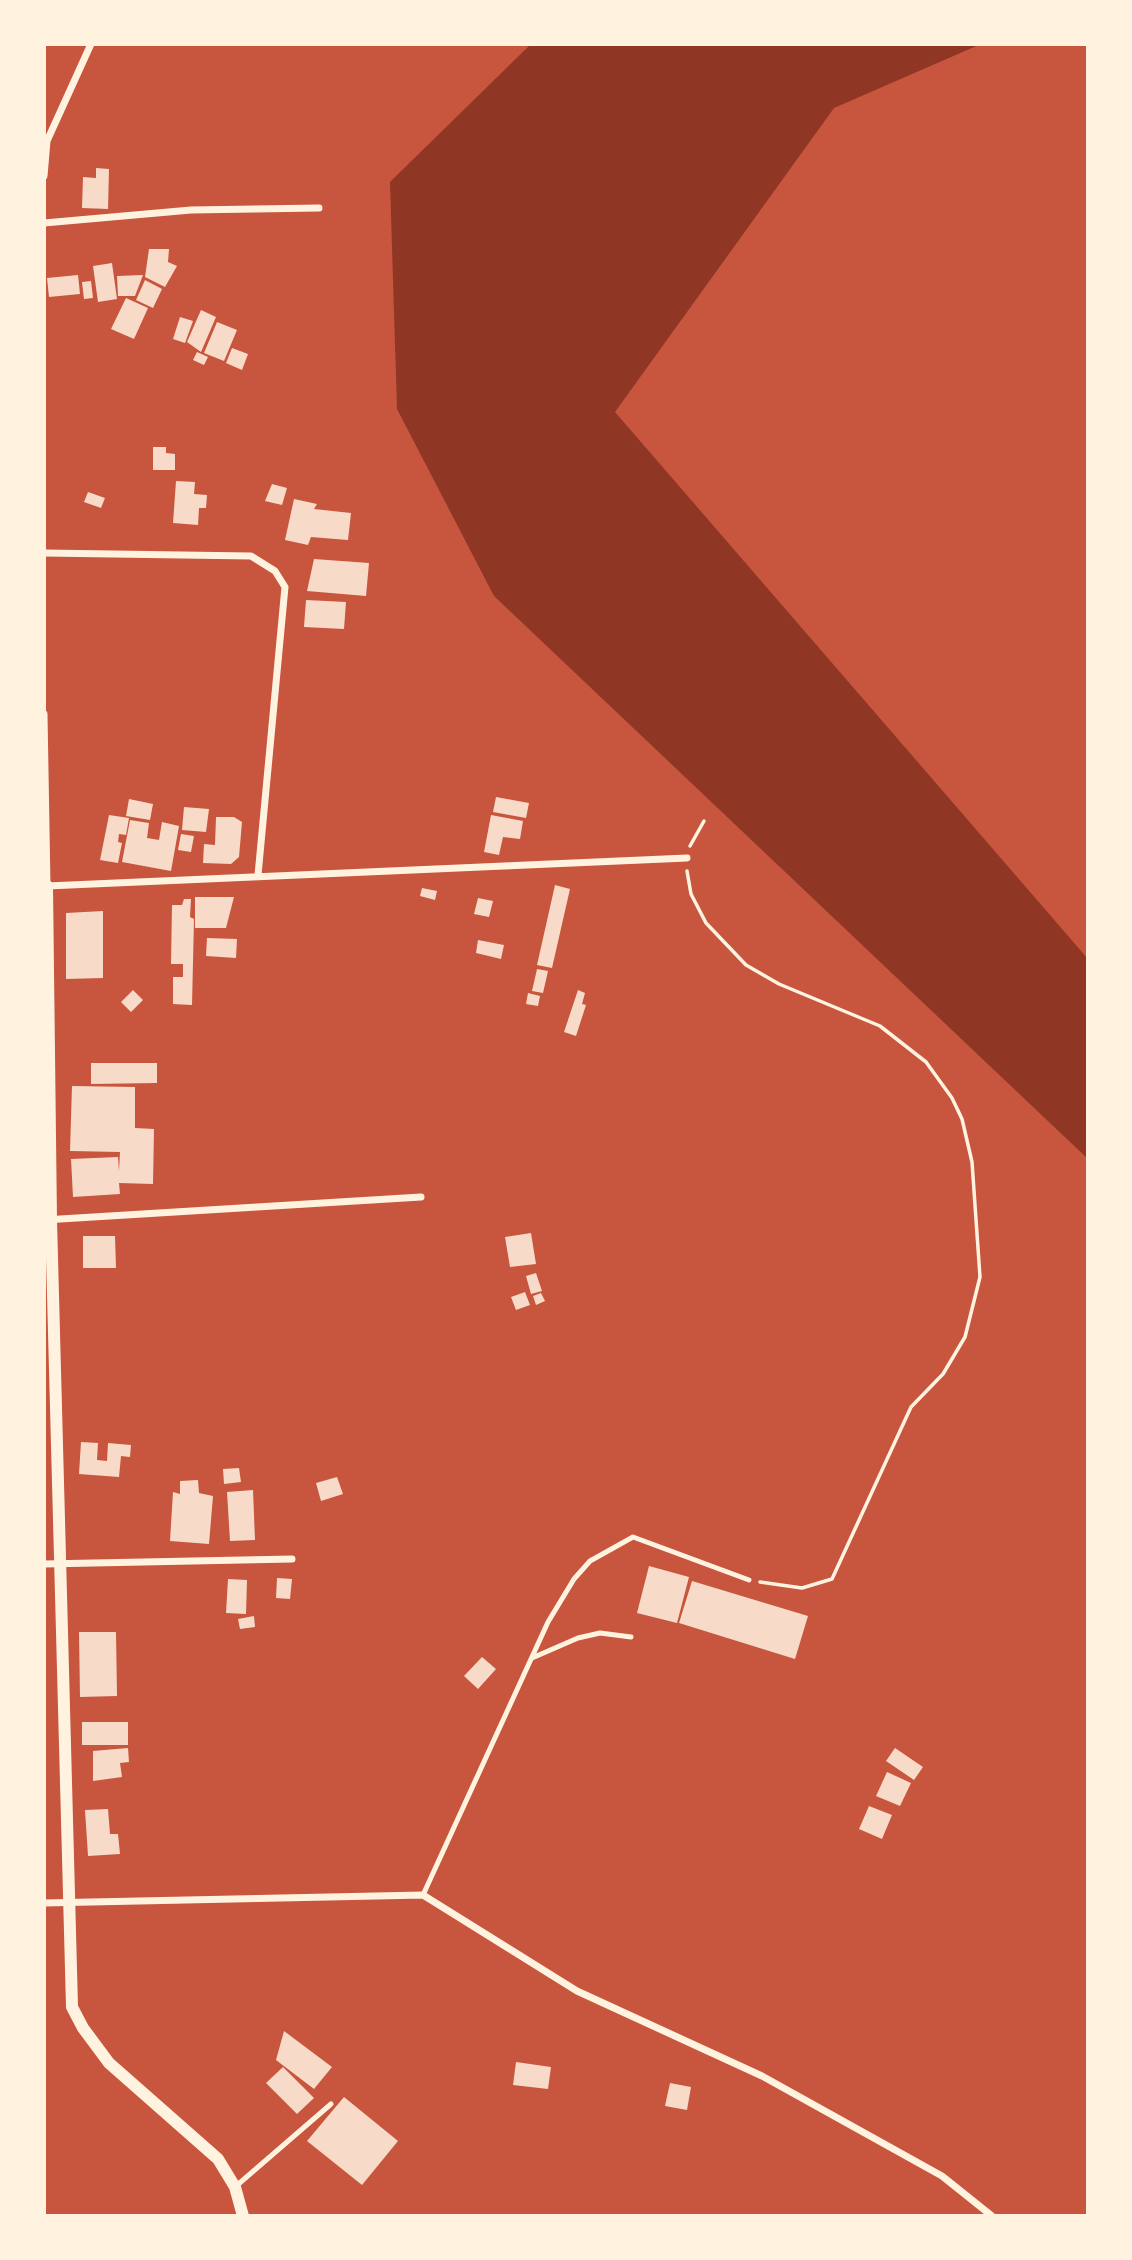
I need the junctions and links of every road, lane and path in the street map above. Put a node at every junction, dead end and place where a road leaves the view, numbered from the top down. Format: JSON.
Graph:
{"nodes":[{"id":1,"x":91,"y":44,"type":"edge"},
{"id":2,"x":44,"y":176,"type":"edge"},
{"id":3,"x":318,"y":208,"type":"dead end"},
{"id":4,"x":44,"y":223,"type":"edge"},
{"id":5,"x":44,"y":553,"type":"edge"},
{"id":6,"x":44,"y":714,"type":"edge"},
{"id":7,"x":704,"y":821,"type":"dead end"},
{"id":8,"x":687,"y":858,"type":"junction"},
{"id":9,"x":258,"y":875,"type":"junction"},
{"id":10,"x":45,"y":886,"type":"edge"},
{"id":11,"x":421,"y":1198,"type":"dead end"},
{"id":12,"x":47,"y":1220,"type":"edge"},
{"id":13,"x":292,"y":1559,"type":"dead end"},
{"id":14,"x":60,"y":1562,"type":"junction"},
{"id":15,"x":44,"y":1564,"type":"edge"},
{"id":16,"x":749,"y":1580,"type":"joint"},
{"id":17,"x":631,"y":1637,"type":"dead end"},
{"id":18,"x":532,"y":1658,"type":"junction"},
{"id":19,"x":423,"y":1895,"type":"junction"},
{"id":20,"x":44,"y":1903,"type":"edge"},
{"id":21,"x":69,"y":1904,"type":"junction"},
{"id":22,"x":331,"y":2104,"type":"dead end"},
{"id":23,"x":235,"y":2187,"type":"junction"},
{"id":24,"x":243,"y":2216,"type":"edge"},
{"id":25,"x":992,"y":2216,"type":"edge"}],
"edges":[{"from":1,"to":2,"type":"street"},
{"from":3,"to":4,"type":"street"},
{"from":5,"to":9,"type":"street"},
{"from":6,"to":10,"type":"street"},
{"from":7,"to":8,"type":"path"},
{"from":8,"to":9,"type":"street"},
{"from":8,"to":16,"type":"path"},
{"from":9,"to":10,"type":"street"},
{"from":10,"to":12,"type":"street"},
{"from":11,"to":12,"type":"street"},
{"from":12,"to":14,"type":"street"},
{"from":13,"to":14,"type":"street"},
{"from":14,"to":15,"type":"street"},
{"from":14,"to":21,"type":"street"},
{"from":16,"to":18,"type":"lane"},
{"from":17,"to":18,"type":"lane"},
{"from":18,"to":19,"type":"lane"},
{"from":19,"to":21,"type":"street"},
{"from":19,"to":25,"type":"street"},
{"from":20,"to":21,"type":"street"},
{"from":21,"to":23,"type":"street"},
{"from":22,"to":23,"type":"lane"},
{"from":23,"to":24,"type":"street"}]}
